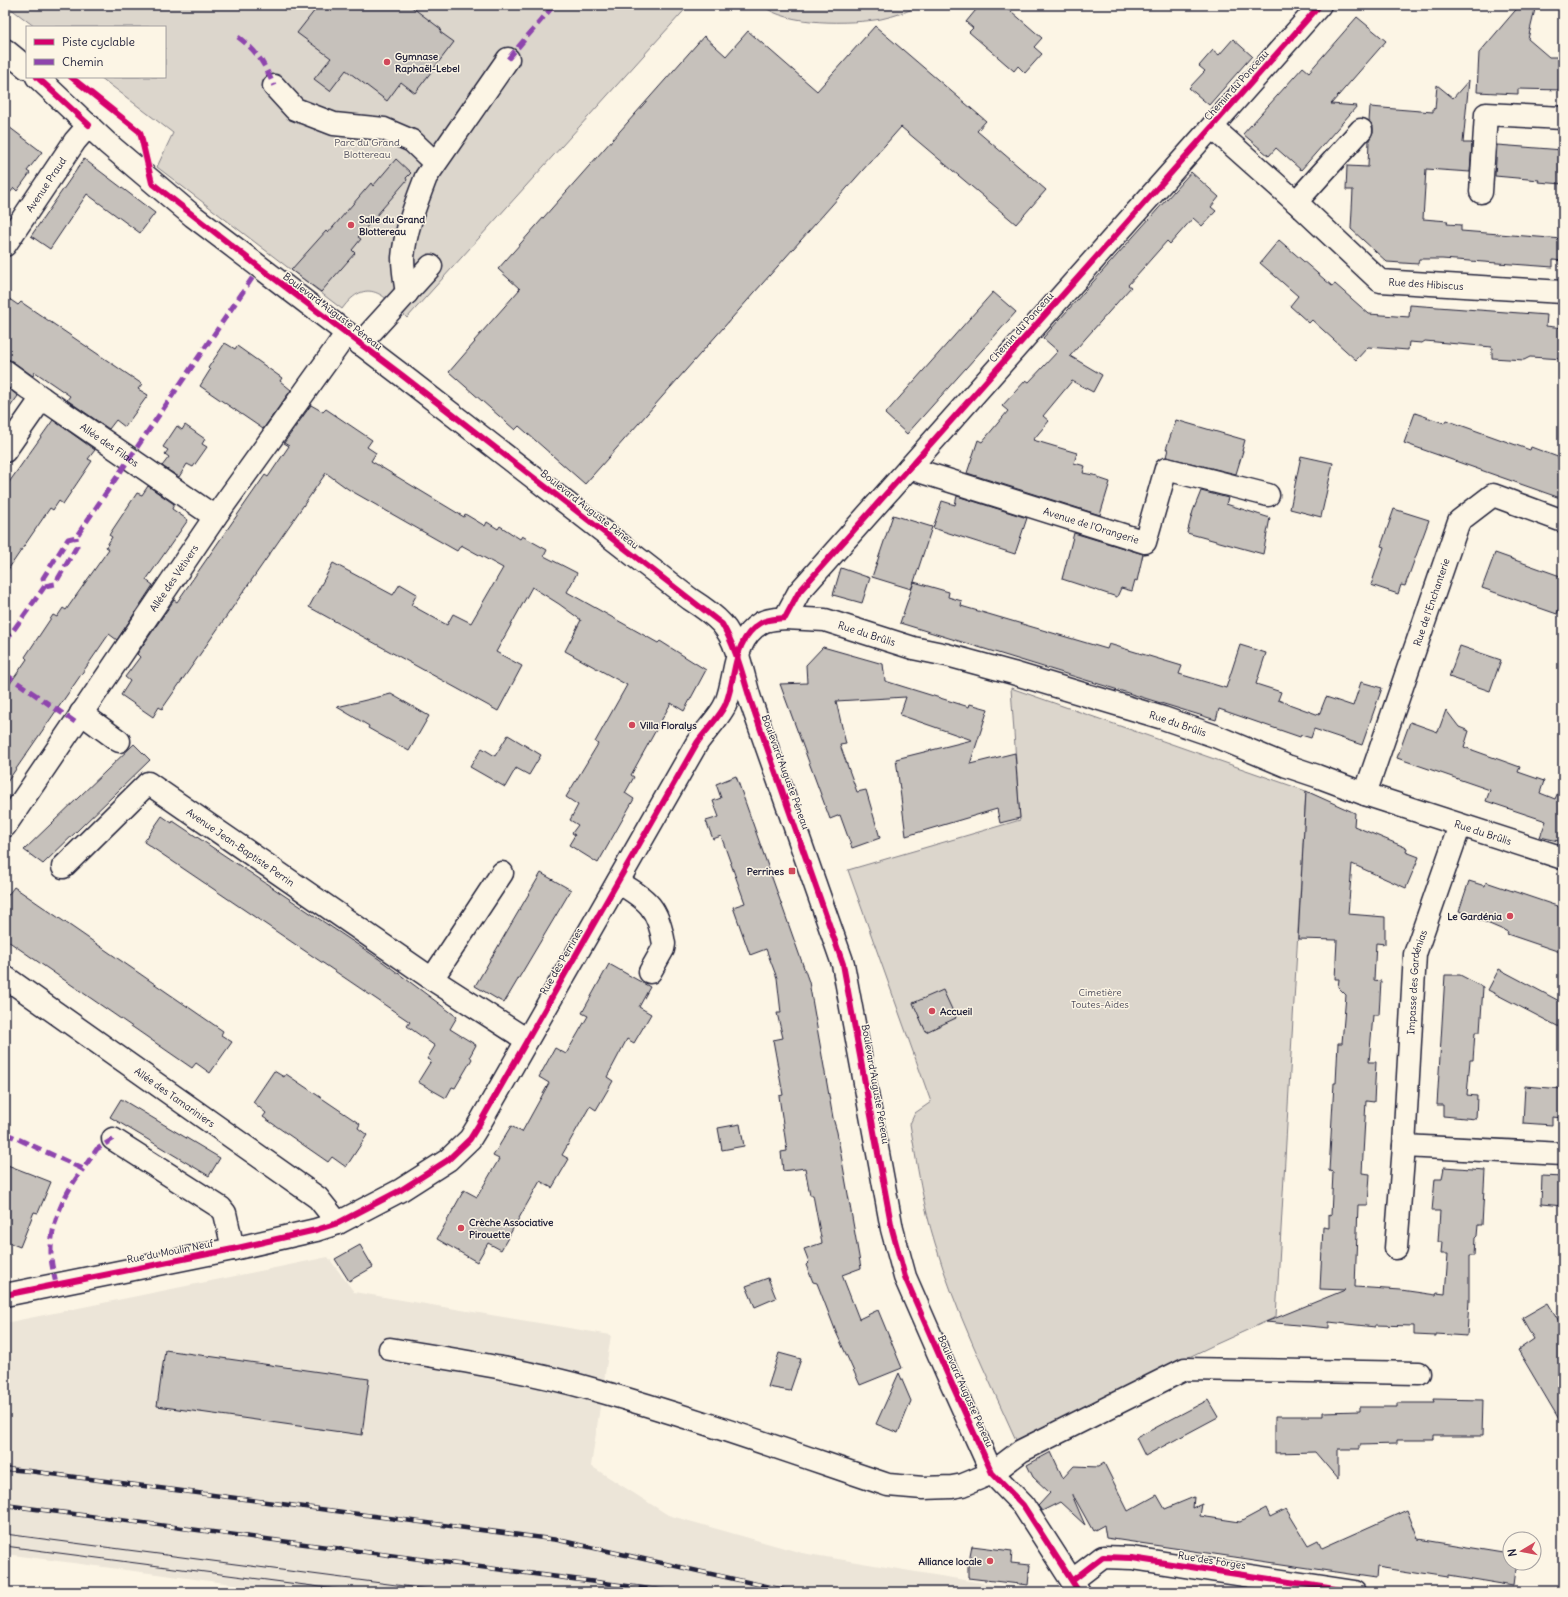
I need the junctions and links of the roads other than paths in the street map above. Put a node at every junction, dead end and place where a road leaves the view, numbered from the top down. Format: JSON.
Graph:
{"nodes":[{"id":1,"x":1320,"y":5,"type":"edge"},
{"id":2,"x":5,"y":50,"type":"edge"},
{"id":3,"x":508,"y":59,"type":"dead end"},
{"id":4,"x":26,"y":67,"type":"edge"},
{"id":5,"x":38,"y":78,"type":"edge"},
{"id":6,"x":274,"y":86,"type":"dead end"},
{"id":7,"x":1563,"y":118,"type":"edge"},
{"id":8,"x":89,"y":125,"type":"junction"},
{"id":9,"x":1212,"y":127,"type":"junction"},
{"id":10,"x":1361,"y":130,"type":"dead end"},
{"id":11,"x":435,"y":163,"type":"junction"},
{"id":12,"x":1481,"y":192,"type":"dead end"},
{"id":13,"x":1296,"y":202,"type":"junction"},
{"id":14,"x":5,"y":245,"type":"edge"},
{"id":15,"x":431,"y":266,"type":"dead end"},
{"id":16,"x":1563,"y":292,"type":"edge"},
{"id":17,"x":407,"y":293,"type":"junction"},
{"id":18,"x":353,"y":339,"type":"junction"},
{"id":19,"x":5,"y":370,"type":"edge"},
{"id":20,"x":42,"y":398,"type":"junction"},
{"id":21,"x":5,"y":451,"type":"edge"},
{"id":22,"x":909,"y":468,"type":"junction"},
{"id":23,"x":1268,"y":495,"type":"dead end"},
{"id":24,"x":216,"y":517,"type":"junction"},
{"id":25,"x":1563,"y":521,"type":"edge"},
{"id":26,"x":785,"y":618,"type":"junction"},
{"id":27,"x":737,"y":655,"type":"junction"},
{"id":28,"x":81,"y":713,"type":"junction"},
{"id":29,"x":119,"y":741,"type":"dead end"},
{"id":30,"x":1365,"y":794,"type":"junction"},
{"id":31,"x":1460,"y":825,"type":"junction"},
{"id":32,"x":5,"y":826,"type":"edge"},
{"id":33,"x":1563,"y":858,"type":"edge"},
{"id":34,"x":63,"y":867,"type":"dead end"},
{"id":35,"x":502,"y":873,"type":"dead end"},
{"id":36,"x":618,"y":882,"type":"junction"},
{"id":37,"x":650,"y":972,"type":"dead end"},
{"id":38,"x":5,"y":977,"type":"edge"},
{"id":39,"x":432,"y":979,"type":"junction"},
{"id":40,"x":527,"y":1040,"type":"junction"},
{"id":41,"x":113,"y":1139,"type":"dead end"},
{"id":42,"x":1404,"y":1146,"type":"junction"},
{"id":43,"x":1563,"y":1154,"type":"edge"},
{"id":44,"x":338,"y":1222,"type":"junction"},
{"id":45,"x":1396,"y":1248,"type":"dead end"},
{"id":46,"x":232,"y":1249,"type":"junction"},
{"id":47,"x":5,"y":1294,"type":"edge"},
{"id":48,"x":390,"y":1349,"type":"dead end"},
{"id":49,"x":1419,"y":1373,"type":"dead end"},
{"id":50,"x":992,"y":1473,"type":"junction"},
{"id":51,"x":1076,"y":1586,"type":"edge"},
{"id":52,"x":1355,"y":1592,"type":"edge"}],
"edges":[{"from":1,"to":9,"type":"street","name":"Chemin du Ponceau"},
{"from":2,"to":4,"type":"street"},
{"from":3,"to":11,"type":"street"},
{"from":5,"to":8,"type":"street","name":"Boulevard Auguste Péneau"},
{"from":6,"to":11,"type":"street"},
{"from":7,"to":12,"type":"street"},
{"from":8,"to":14,"type":"street","name":"Avenue Praud"},
{"from":8,"to":18,"type":"street","name":"Boulevard Auguste Péneau"},
{"from":9,"to":13,"type":"street","name":"Rue des Hibiscus"},
{"from":9,"to":22,"type":"street","name":"Chemin du Ponceau"},
{"from":10,"to":13,"type":"street"},
{"from":11,"to":17,"type":"street"},
{"from":13,"to":16,"type":"street","name":"Rue des Hibiscus"},
{"from":15,"to":17,"type":"street","name":"Allée des Vétivers"},
{"from":17,"to":18,"type":"street","name":"Allée des Vétivers"},
{"from":18,"to":24,"type":"street","name":"Allée des Vétivers"},
{"from":18,"to":27,"type":"street","name":"Boulevard Auguste Péneau"},
{"from":19,"to":20,"type":"street","name":"Allée des Filaos"},
{"from":20,"to":21,"type":"street"},
{"from":20,"to":24,"type":"street","name":"Allée des Filaos"},
{"from":22,"to":23,"type":"street","name":"Avenue de l'Orangerie"},
{"from":22,"to":26,"type":"street","name":"Chemin du Ponceau"},
{"from":24,"to":28,"type":"street","name":"Allée des Vétivers"},
{"from":25,"to":30,"type":"street","name":"Rue de l'Enchanterie"},
{"from":26,"to":27,"type":"street"},
{"from":26,"to":30,"type":"street","name":"Rue du Brûlis"},
{"from":27,"to":36,"type":"street","name":"Rue des Perrines"},
{"from":27,"to":50,"type":"street","name":"Boulevard Auguste Péneau"},
{"from":28,"to":29,"type":"street"},
{"from":28,"to":32,"type":"street","name":"Allée des Vétivers"},
{"from":30,"to":31,"type":"street","name":"Rue du Brûlis"},
{"from":31,"to":33,"type":"street","name":"Rue du Brûlis"},
{"from":31,"to":42,"type":"street","name":"Impasse des Gardénias"},
{"from":34,"to":39,"type":"street","name":"Avenue Jean-Baptiste Perrin"},
{"from":35,"to":39,"type":"street"},
{"from":36,"to":37,"type":"street"},
{"from":36,"to":40,"type":"street","name":"Rue des Perrines"},
{"from":38,"to":44,"type":"street","name":"Allée des Tamariniers"},
{"from":39,"to":40,"type":"street","name":"Avenue Jean-Baptiste Perrin"},
{"from":40,"to":44,"type":"street","name":"Rue des Perrines"},
{"from":41,"to":46,"type":"street"},
{"from":42,"to":43,"type":"street"},
{"from":42,"to":45,"type":"street","name":"Impasse des Gardénias"},
{"from":44,"to":46,"type":"street","name":"Rue du Moulin Neuf"},
{"from":46,"to":47,"type":"street","name":"Rue du Moulin Neuf"},
{"from":48,"to":50,"type":"street"},
{"from":49,"to":50,"type":"street"},
{"from":50,"to":51,"type":"street","name":"Boulevard Auguste Péneau"},
{"from":51,"to":52,"type":"street","name":"Rue des Forges"}]}
